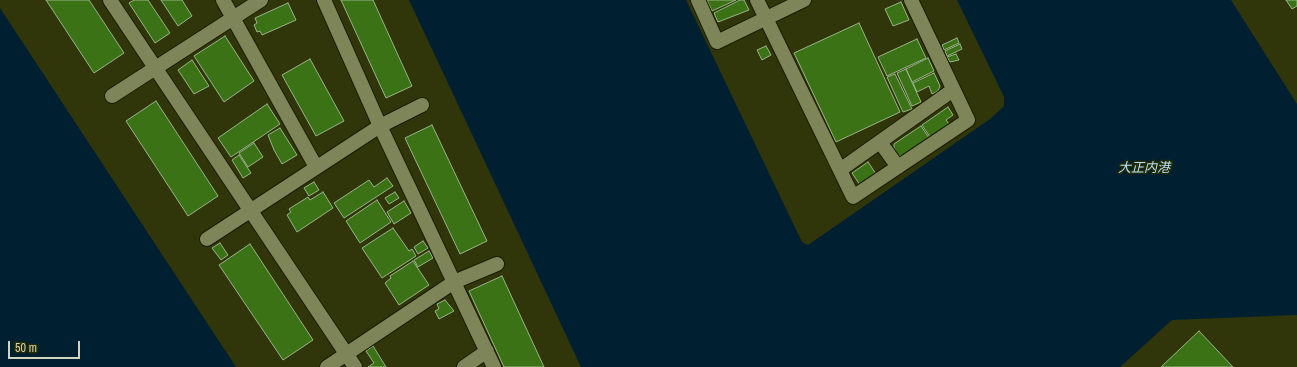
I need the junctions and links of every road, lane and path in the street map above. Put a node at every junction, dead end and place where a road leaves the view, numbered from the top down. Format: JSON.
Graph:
{"nodes":[{"id":1,"x":110,"y":0,"type":"edge"},
{"id":2,"x":223,"y":0,"type":"edge"},
{"id":3,"x":261,"y":0,"type":"edge"},
{"id":4,"x":324,"y":0,"type":"edge"},
{"id":5,"x":698,"y":0,"type":"edge"},
{"id":6,"x":757,"y":0,"type":"edge"},
{"id":7,"x":804,"y":0,"type":"edge"},
{"id":8,"x":911,"y":0,"type":"edge"},
{"id":9,"x":233,"y":18,"type":"junction"},
{"id":10,"x":766,"y":18,"type":"junction"},
{"id":11,"x":155,"y":68,"type":"junction"},
{"id":12,"x":953,"y":90,"type":"junction"},
{"id":13,"x":112,"y":96,"type":"dead end"},
{"id":14,"x":422,"y":105,"type":"dead end"},
{"id":15,"x":380,"y":126,"type":"junction"},
{"id":16,"x":880,"y":142,"type":"junction"},
{"id":17,"x":316,"y":167,"type":"junction"},
{"id":18,"x":898,"y":168,"type":"junction"},
{"id":19,"x":840,"y":170,"type":"junction"},
{"id":20,"x":250,"y":210,"type":"junction"},
{"id":21,"x":207,"y":239,"type":"dead end"},
{"id":22,"x":497,"y":264,"type":"dead end"},
{"id":23,"x":454,"y":282,"type":"junction"},
{"id":24,"x":487,"y":351,"type":"junction"},
{"id":25,"x":346,"y":355,"type":"junction"},
{"id":26,"x":327,"y":367,"type":"edge"},
{"id":27,"x":355,"y":367,"type":"edge"},
{"id":28,"x":464,"y":367,"type":"edge"},
{"id":29,"x":494,"y":367,"type":"edge"}],
"edges":[{"from":1,"to":11,"type":"street"},
{"from":2,"to":9,"type":"street"},
{"from":3,"to":9,"type":"street"},
{"from":4,"to":15,"type":"street"},
{"from":5,"to":10,"type":"street"},
{"from":6,"to":10,"type":"street"},
{"from":7,"to":10,"type":"street"},
{"from":8,"to":12,"type":"street"},
{"from":9,"to":11,"type":"street"},
{"from":9,"to":17,"type":"street"},
{"from":10,"to":19,"type":"street"},
{"from":11,"to":13,"type":"street"},
{"from":11,"to":20,"type":"street"},
{"from":12,"to":16,"type":"street"},
{"from":12,"to":18,"type":"street"},
{"from":14,"to":15,"type":"street"},
{"from":15,"to":17,"type":"street"},
{"from":15,"to":23,"type":"street"},
{"from":16,"to":18,"type":"street"},
{"from":16,"to":19,"type":"street"},
{"from":17,"to":20,"type":"street"},
{"from":18,"to":19,"type":"street"},
{"from":20,"to":21,"type":"street"},
{"from":20,"to":25,"type":"street"},
{"from":22,"to":23,"type":"street"},
{"from":23,"to":24,"type":"street"},
{"from":23,"to":25,"type":"street"},
{"from":24,"to":28,"type":"street"},
{"from":24,"to":29,"type":"street"},
{"from":25,"to":26,"type":"street"},
{"from":25,"to":27,"type":"street"}]}
